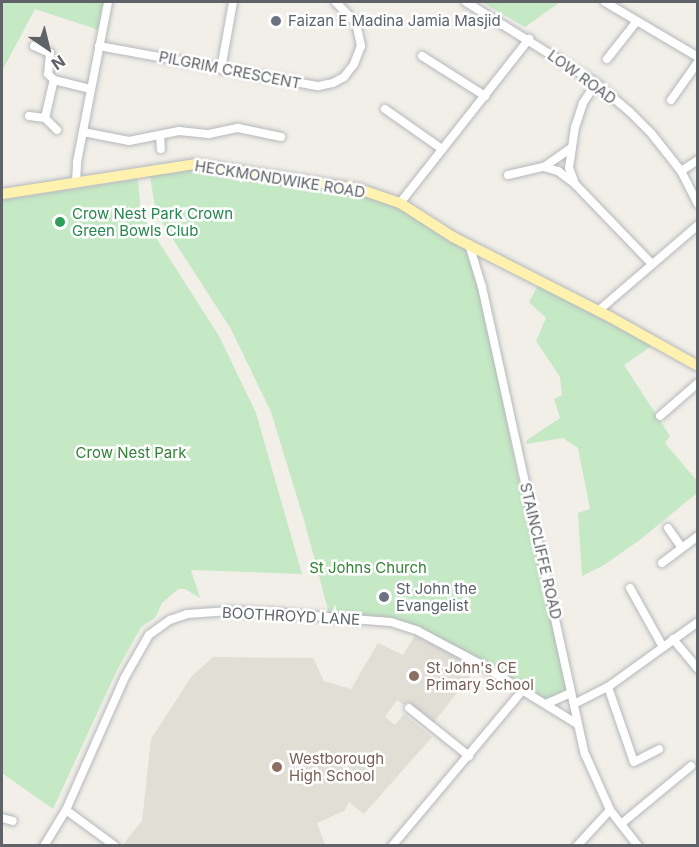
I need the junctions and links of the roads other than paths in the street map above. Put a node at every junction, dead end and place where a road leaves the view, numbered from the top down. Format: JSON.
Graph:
{"nodes":[{"id":1,"x":108,"y":2,"type":"edge"},
{"id":2,"x":336,"y":2,"type":"edge"},
{"id":3,"x":466,"y":2,"type":"edge"},
{"id":4,"x":605,"y":2,"type":"edge"},
{"id":5,"x":229,"y":3,"type":"edge"},
{"id":6,"x":637,"y":21,"type":"junction"},
{"id":7,"x":529,"y":39,"type":"junction"},
{"id":8,"x":34,"y":46,"type":"dead end"},
{"id":9,"x":99,"y":46,"type":"junction"},
{"id":10,"x":422,"y":56,"type":"dead end"},
{"id":11,"x":698,"y":57,"type":"edge"},
{"id":12,"x":607,"y":59,"type":"dead end"},
{"id":13,"x":698,"y":62,"type":"edge"},
{"id":14,"x":221,"y":69,"type":"junction"},
{"id":15,"x":54,"y":80,"type":"junction"},
{"id":16,"x":596,"y":83,"type":"junction"},
{"id":17,"x":91,"y":89,"type":"junction"},
{"id":18,"x":485,"y":96,"type":"junction"},
{"id":19,"x":671,"y":100,"type":"dead end"},
{"id":20,"x":385,"y":109,"type":"dead end"},
{"id":21,"x":29,"y":116,"type":"dead end"},
{"id":22,"x":45,"y":118,"type":"junction"},
{"id":23,"x":57,"y":130,"type":"dead end"},
{"id":24,"x":83,"y":132,"type":"junction"},
{"id":25,"x":160,"y":136,"type":"junction"},
{"id":26,"x":281,"y":137,"type":"dead end"},
{"id":27,"x":160,"y":149,"type":"dead end"},
{"id":28,"x":442,"y":149,"type":"junction"},
{"id":29,"x":570,"y":149,"type":"junction"},
{"id":30,"x":698,"y":160,"type":"edge"},
{"id":31,"x":544,"y":167,"type":"junction"},
{"id":32,"x":681,"y":171,"type":"junction"},
{"id":33,"x":508,"y":175,"type":"dead end"},
{"id":34,"x":76,"y":183,"type":"junction"},
{"id":35,"x":575,"y":184,"type":"junction"},
{"id":36,"x":2,"y":194,"type":"edge"},
{"id":37,"x":400,"y":203,"type":"junction"},
{"id":38,"x":698,"y":204,"type":"edge"},
{"id":39,"x":698,"y":225,"type":"edge"},
{"id":40,"x":469,"y":244,"type":"junction"},
{"id":41,"x":651,"y":263,"type":"junction"},
{"id":42,"x":598,"y":311,"type":"junction"},
{"id":43,"x":698,"y":366,"type":"edge"},
{"id":44,"x":698,"y":383,"type":"edge"},
{"id":45,"x":660,"y":416,"type":"dead end"},
{"id":46,"x":668,"y":528,"type":"dead end"},
{"id":47,"x":698,"y":536,"type":"edge"},
{"id":48,"x":682,"y":548,"type":"junction"},
{"id":49,"x":662,"y":563,"type":"dead end"},
{"id":50,"x":630,"y":588,"type":"dead end"},
{"id":51,"x":698,"y":622,"type":"edge"},
{"id":52,"x":674,"y":639,"type":"junction"},
{"id":53,"x":663,"y":647,"type":"junction"},
{"id":54,"x":698,"y":669,"type":"edge"},
{"id":55,"x":608,"y":687,"type":"junction"},
{"id":56,"x":523,"y":690,"type":"junction"},
{"id":57,"x":571,"y":693,"type":"junction"},
{"id":58,"x":546,"y":704,"type":"junction"},
{"id":59,"x":574,"y":704,"type":"junction"},
{"id":60,"x":409,"y":708,"type":"dead end"},
{"id":61,"x":577,"y":724,"type":"junction"},
{"id":62,"x":658,"y":749,"type":"dead end"},
{"id":63,"x":469,"y":756,"type":"junction"},
{"id":64,"x":691,"y":766,"type":"dead end"},
{"id":65,"x":66,"y":810,"type":"junction"},
{"id":66,"x":610,"y":810,"type":"junction"},
{"id":67,"x":2,"y":819,"type":"edge"},
{"id":68,"x":13,"y":821,"type":"dead end"},
{"id":69,"x":621,"y":824,"type":"junction"},
{"id":70,"x":44,"y":846,"type":"edge"},
{"id":71,"x":116,"y":846,"type":"edge"},
{"id":72,"x":392,"y":846,"type":"edge"},
{"id":73,"x":577,"y":846,"type":"edge"},
{"id":74,"x":638,"y":846,"type":"edge"}],
"edges":[{"from":1,"to":9,"type":"street"},
{"from":2,"to":14,"type":"street","name":"PILGRIM CRESCENT"},
{"from":3,"to":7,"type":"street","name":"LOW ROAD"},
{"from":4,"to":6,"type":"street"},
{"from":5,"to":14,"type":"street"},
{"from":6,"to":11,"type":"street"},
{"from":6,"to":12,"type":"street"},
{"from":7,"to":16,"type":"street","name":"LOW ROAD"},
{"from":7,"to":18,"type":"street"},
{"from":8,"to":15,"type":"street"},
{"from":9,"to":14,"type":"street","name":"PILGRIM CRESCENT"},
{"from":9,"to":17,"type":"street"},
{"from":10,"to":18,"type":"street"},
{"from":13,"to":19,"type":"street"},
{"from":15,"to":17,"type":"street"},
{"from":15,"to":22,"type":"street"},
{"from":16,"to":29,"type":"street"},
{"from":16,"to":32,"type":"street","name":"LOW ROAD"},
{"from":17,"to":24,"type":"street"},
{"from":18,"to":28,"type":"street"},
{"from":20,"to":28,"type":"street"},
{"from":21,"to":22,"type":"street"},
{"from":22,"to":23,"type":"street"},
{"from":24,"to":25,"type":"street"},
{"from":24,"to":34,"type":"street"},
{"from":25,"to":26,"type":"street"},
{"from":25,"to":27,"type":"street"},
{"from":28,"to":37,"type":"street"},
{"from":29,"to":31,"type":"street"},
{"from":29,"to":35,"type":"street"},
{"from":30,"to":32,"type":"street"},
{"from":31,"to":33,"type":"street"},
{"from":31,"to":35,"type":"street"},
{"from":32,"to":38,"type":"street","name":"LOW ROAD"},
{"from":34,"to":36,"type":"main road","name":"HECKMONDWIKE ROAD"},
{"from":34,"to":37,"type":"main road","name":"HECKMONDWIKE ROAD"},
{"from":35,"to":41,"type":"street"},
{"from":37,"to":40,"type":"main road","name":"HECKMONDWIKE ROAD"},
{"from":39,"to":41,"type":"street"},
{"from":40,"to":42,"type":"main road","name":"HECKMONDWIKE ROAD"},
{"from":40,"to":57,"type":"street","name":"STAINCLIFFE ROAD"},
{"from":41,"to":42,"type":"street"},
{"from":42,"to":43,"type":"main road","name":"HECKMONDWIKE ROAD"},
{"from":44,"to":45,"type":"street"},
{"from":46,"to":48,"type":"street"},
{"from":47,"to":48,"type":"street"},
{"from":48,"to":49,"type":"street"},
{"from":50,"to":53,"type":"street"},
{"from":51,"to":52,"type":"street"},
{"from":52,"to":53,"type":"street"},
{"from":52,"to":54,"type":"street"},
{"from":53,"to":55,"type":"street"},
{"from":55,"to":59,"type":"street"},
{"from":55,"to":62,"type":"street"},
{"from":56,"to":58,"type":"street","name":"BOOTHROYD LANE"},
{"from":56,"to":63,"type":"street"},
{"from":56,"to":65,"type":"street","name":"BOOTHROYD LANE"},
{"from":57,"to":58,"type":"street"},
{"from":57,"to":59,"type":"street","name":"STAINCLIFFE ROAD"},
{"from":58,"to":61,"type":"street","name":"BOOTHROYD LANE"},
{"from":59,"to":61,"type":"street","name":"STAINCLIFFE ROAD"},
{"from":60,"to":63,"type":"street"},
{"from":61,"to":66,"type":"street","name":"STAINCLIFFE ROAD"},
{"from":63,"to":72,"type":"street"},
{"from":64,"to":69,"type":"street"},
{"from":65,"to":70,"type":"street","name":"BOOTHROYD LANE"},
{"from":65,"to":71,"type":"street"},
{"from":66,"to":69,"type":"street","name":"STAINCLIFFE ROAD"},
{"from":66,"to":73,"type":"street"},
{"from":67,"to":68,"type":"street"},
{"from":69,"to":74,"type":"street","name":"STAINCLIFFE ROAD"}]}
